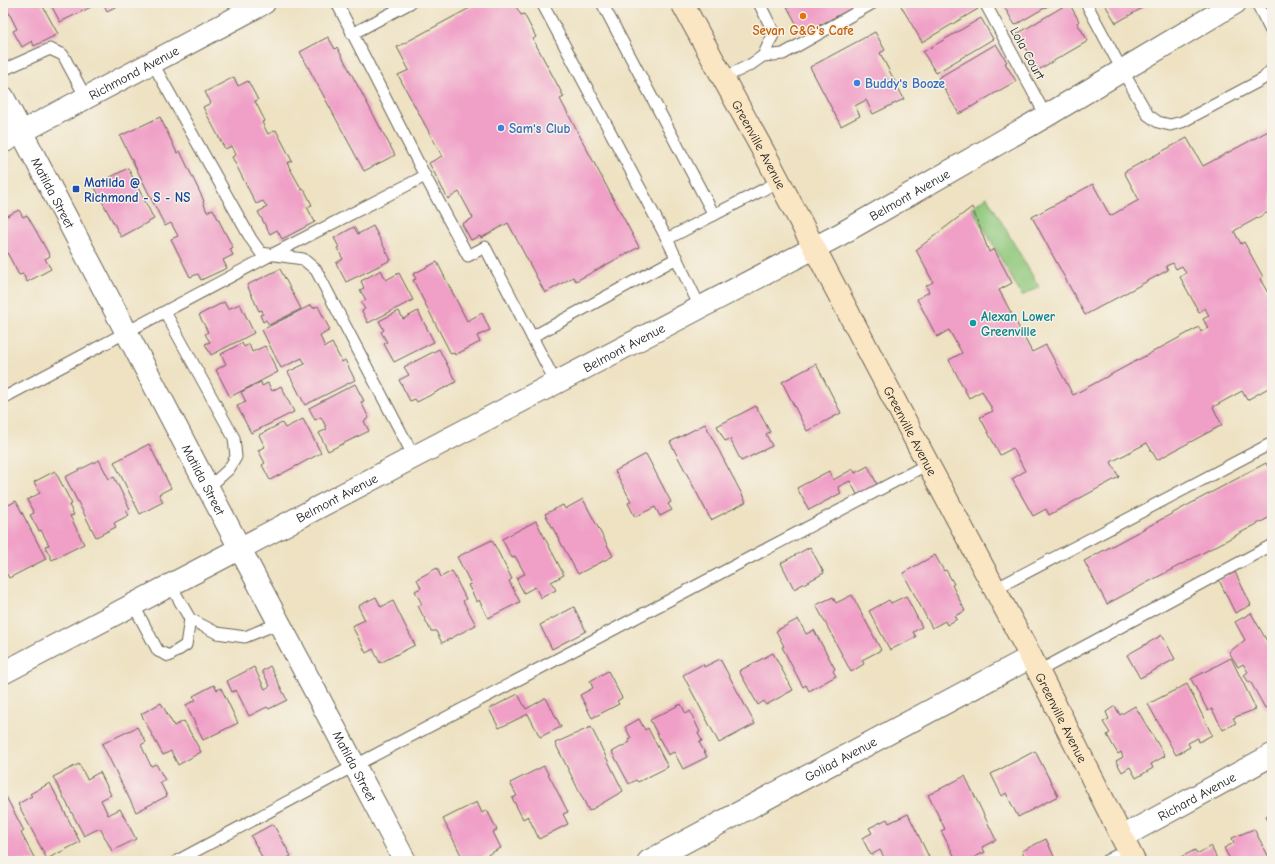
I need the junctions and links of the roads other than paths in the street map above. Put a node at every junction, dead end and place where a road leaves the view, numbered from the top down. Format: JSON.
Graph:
{"nodes":[{"id":1,"x":264,"y":3,"type":"edge"},
{"id":2,"x":336,"y":3,"type":"edge"},
{"id":3,"x":410,"y":3,"type":"edge"},
{"id":4,"x":542,"y":3,"type":"edge"},
{"id":5,"x":602,"y":3,"type":"edge"},
{"id":6,"x":682,"y":3,"type":"edge"},
{"id":7,"x":759,"y":3,"type":"edge"},
{"id":8,"x":873,"y":3,"type":"edge"},
{"id":9,"x":985,"y":3,"type":"edge"},
{"id":10,"x":1086,"y":3,"type":"edge"},
{"id":11,"x":1235,"y":3,"type":"edge"},
{"id":12,"x":1257,"y":3,"type":"edge"},
{"id":13,"x":1272,"y":33,"type":"edge"},
{"id":14,"x":352,"y":34,"type":"junction"},
{"id":15,"x":763,"y":56,"type":"junction"},
{"id":16,"x":152,"y":62,"type":"junction"},
{"id":17,"x":1272,"y":68,"type":"edge"},
{"id":18,"x":3,"y":70,"type":"edge"},
{"id":19,"x":1122,"y":70,"type":"junction"},
{"id":20,"x":723,"y":78,"type":"junction"},
{"id":21,"x":3,"y":97,"type":"edge"},
{"id":22,"x":86,"y":98,"type":"junction"},
{"id":23,"x":1046,"y":116,"type":"junction"},
{"id":24,"x":12,"y":137,"type":"edge"},
{"id":25,"x":425,"y":176,"type":"junction"},
{"id":26,"x":780,"y":181,"type":"junction"},
{"id":27,"x":714,"y":215,"type":"junction"},
{"id":28,"x":667,"y":239,"type":"junction"},
{"id":29,"x":815,"y":248,"type":"junction"},
{"id":30,"x":271,"y":255,"type":"junction"},
{"id":31,"x":677,"y":258,"type":"junction"},
{"id":32,"x":700,"y":307,"type":"junction"},
{"id":33,"x":166,"y":312,"type":"junction"},
{"id":34,"x":126,"y":333,"type":"junction"},
{"id":35,"x":532,"y":337,"type":"junction"},
{"id":36,"x":556,"y":383,"type":"junction"},
{"id":37,"x":3,"y":398,"type":"edge"},
{"id":38,"x":1272,"y":443,"type":"edge"},
{"id":39,"x":414,"y":457,"type":"junction"},
{"id":40,"x":928,"y":464,"type":"junction"},
{"id":41,"x":208,"y":488,"type":"junction"},
{"id":42,"x":1272,"y":545,"type":"edge"},
{"id":43,"x":239,"y":548,"type":"junction"},
{"id":44,"x":170,"y":584,"type":"junction"},
{"id":45,"x":995,"y":590,"type":"junction"},
{"id":46,"x":133,"y":604,"type":"junction"},
{"id":47,"x":190,"y":619,"type":"junction"},
{"id":48,"x":279,"y":623,"type":"junction"},
{"id":49,"x":1035,"y":664,"type":"junction"},
{"id":50,"x":3,"y":673,"type":"edge"},
{"id":51,"x":1272,"y":756,"type":"edge"},
{"id":52,"x":354,"y":766,"type":"junction"},
{"id":53,"x":1128,"y":849,"type":"edge"},
{"id":54,"x":177,"y":861,"type":"edge"},
{"id":55,"x":404,"y":861,"type":"edge"},
{"id":56,"x":649,"y":861,"type":"edge"},
{"id":57,"x":1106,"y":861,"type":"edge"}],
"edges":[{"from":1,"to":16,"type":"street","name":"Richmond Avenue"},
{"from":2,"to":14,"type":"lane"},
{"from":3,"to":14,"type":"lane"},
{"from":4,"to":28,"type":"lane"},
{"from":5,"to":27,"type":"lane"},
{"from":6,"to":20,"type":"main road","name":"Greenville Avenue"},
{"from":7,"to":15,"type":"lane"},
{"from":8,"to":15,"type":"lane"},
{"from":9,"to":23,"type":"lane","name":"Lola Court"},
{"from":10,"to":19,"type":"lane"},
{"from":11,"to":19,"type":"street","name":"Belmont Avenue"},
{"from":12,"to":13,"type":"lane"},
{"from":14,"to":25,"type":"lane"},
{"from":15,"to":20,"type":"lane"},
{"from":16,"to":22,"type":"street","name":"Richmond Avenue"},
{"from":16,"to":30,"type":"lane"},
{"from":17,"to":19,"type":"lane"},
{"from":18,"to":22,"type":"lane"},
{"from":19,"to":23,"type":"street","name":"Belmont Avenue"},
{"from":20,"to":26,"type":"main road","name":"Greenville Avenue"},
{"from":21,"to":24,"type":"street","name":"Matilda Street"},
{"from":22,"to":24,"type":"street","name":"Richmond Avenue"},
{"from":23,"to":29,"type":"street","name":"Belmont Avenue"},
{"from":24,"to":34,"type":"street","name":"Matilda Street"},
{"from":25,"to":30,"type":"lane"},
{"from":25,"to":35,"type":"lane"},
{"from":26,"to":27,"type":"lane"},
{"from":26,"to":29,"type":"main road","name":"Greenville Avenue"},
{"from":27,"to":28,"type":"lane"},
{"from":28,"to":31,"type":"lane"},
{"from":29,"to":32,"type":"street","name":"Belmont Avenue"},
{"from":29,"to":40,"type":"main road","name":"Greenville Avenue"},
{"from":30,"to":33,"type":"lane"},
{"from":30,"to":39,"type":"lane"},
{"from":31,"to":32,"type":"lane"},
{"from":31,"to":35,"type":"lane"},
{"from":32,"to":36,"type":"street","name":"Belmont Avenue"},
{"from":33,"to":34,"type":"lane"},
{"from":33,"to":41,"type":"lane"},
{"from":34,"to":37,"type":"lane"},
{"from":34,"to":41,"type":"street","name":"Matilda Street"},
{"from":35,"to":36,"type":"lane"},
{"from":36,"to":39,"type":"street","name":"Belmont Avenue"},
{"from":38,"to":45,"type":"lane"},
{"from":39,"to":43,"type":"street","name":"Belmont Avenue"},
{"from":40,"to":45,"type":"main road","name":"Greenville Avenue"},
{"from":40,"to":52,"type":"lane"},
{"from":41,"to":43,"type":"street","name":"Matilda Street"},
{"from":42,"to":49,"type":"lane"},
{"from":43,"to":44,"type":"street","name":"Belmont Avenue"},
{"from":43,"to":48,"type":"street","name":"Matilda Street"},
{"from":44,"to":46,"type":"street","name":"Belmont Avenue"},
{"from":44,"to":47,"type":"lane"},
{"from":45,"to":49,"type":"main road","name":"Greenville Avenue"},
{"from":46,"to":47,"type":"lane"},
{"from":46,"to":50,"type":"street","name":"Belmont Avenue"},
{"from":47,"to":48,"type":"lane"},
{"from":48,"to":52,"type":"street","name":"Matilda Street"},
{"from":49,"to":53,"type":"main road","name":"Greenville Avenue"},
{"from":49,"to":56,"type":"street","name":"Goliad Avenue"},
{"from":51,"to":53,"type":"street","name":"Richard Avenue"},
{"from":52,"to":54,"type":"lane"},
{"from":52,"to":55,"type":"street","name":"Matilda Street"},
{"from":53,"to":57,"type":"lane"}]}
